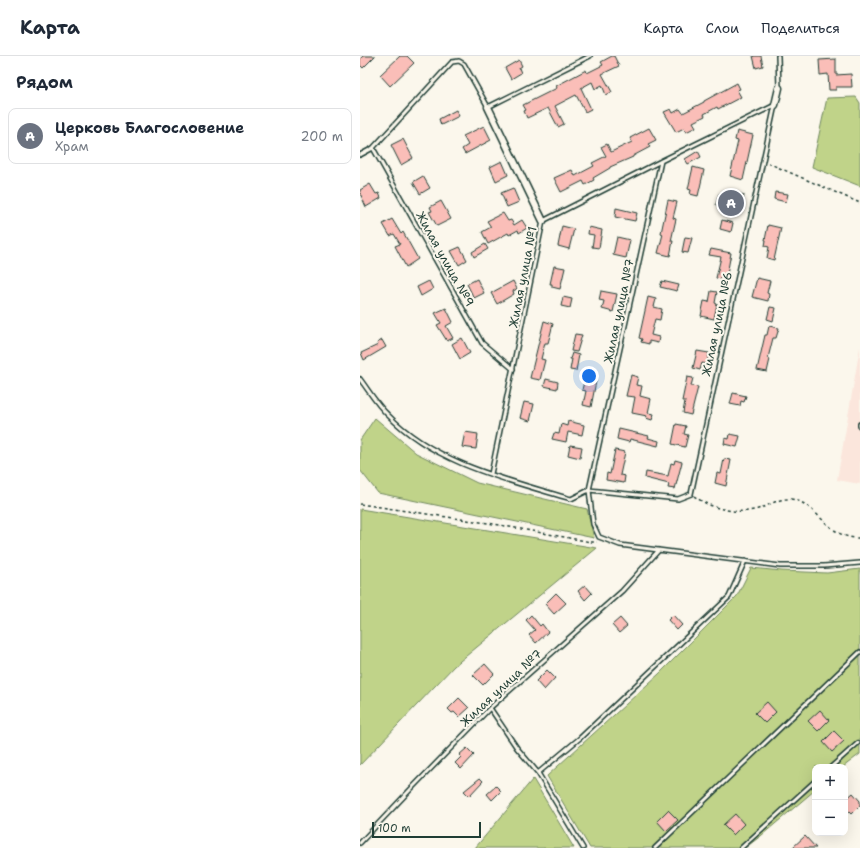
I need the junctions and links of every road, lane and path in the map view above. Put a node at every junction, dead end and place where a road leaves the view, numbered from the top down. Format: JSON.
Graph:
{"nodes":[{"id":1,"x":590,"y":56,"type":"edge"},
{"id":2,"x":778,"y":56,"type":"edge"},
{"id":3,"x":779,"y":88,"type":"joint"},
{"id":4,"x":775,"y":105,"type":"junction"},
{"id":5,"x":488,"y":107,"type":"junction"},
{"id":6,"x":373,"y":148,"type":"junction"},
{"id":7,"x":360,"y":155,"type":"edge"},
{"id":8,"x":661,"y":160,"type":"junction"},
{"id":9,"x":763,"y":161,"type":"junction"},
{"id":10,"x":860,"y":203,"type":"edge"},
{"id":11,"x":543,"y":221,"type":"junction"},
{"id":12,"x":514,"y":369,"type":"junction"},
{"id":13,"x":360,"y":379,"type":"edge"},
{"id":14,"x":491,"y":474,"type":"junction"},
{"id":15,"x":589,"y":490,"type":"junction"},
{"id":16,"x":691,"y":494,"type":"junction"},
{"id":17,"x":360,"y":504,"type":"edge"},
{"id":18,"x":860,"y":538,"type":"edge"},
{"id":19,"x":598,"y":542,"type":"dead end"},
{"id":20,"x":659,"y":550,"type":"junction"},
{"id":21,"x":746,"y":561,"type":"junction"},
{"id":22,"x":860,"y":563,"type":"edge"},
{"id":23,"x":860,"y":652,"type":"edge"},
{"id":24,"x":490,"y":708,"type":"junction"},
{"id":25,"x":858,"y":743,"type":"dead end"},
{"id":26,"x":834,"y":764,"type":"edge"},
{"id":27,"x":538,"y":773,"type":"junction"},
{"id":28,"x":812,"y":784,"type":"edge"},
{"id":29,"x":360,"y":843,"type":"edge"},
{"id":30,"x":584,"y":848,"type":"edge"},
{"id":31,"x":655,"y":848,"type":"edge"},
{"id":32,"x":741,"y":848,"type":"edge"}],
"edges":[{"from":1,"to":5,"type":"lane"},
{"from":2,"to":3,"type":"lane","name":"Жилая улица №6"},
{"from":3,"to":4,"type":"street","name":"Жилая улица №6"},
{"from":4,"to":8,"type":"lane","name":"Жилая улица №1"},
{"from":4,"to":9,"type":"lane","name":"Жилая улица №6"},
{"from":5,"to":6,"type":"lane"},
{"from":5,"to":11,"type":"street"},
{"from":6,"to":7,"type":"lane"},
{"from":6,"to":12,"type":"lane","name":"Жилая улица №9"},
{"from":8,"to":11,"type":"lane","name":"Жилая улица №1"},
{"from":8,"to":15,"type":"lane","name":"Жилая улица №7"},
{"from":9,"to":10,"type":"path"},
{"from":9,"to":16,"type":"lane","name":"Жилая улица №6"},
{"from":11,"to":12,"type":"lane","name":"Жилая улица №1"},
{"from":12,"to":14,"type":"lane","name":"Жилая улица №1"},
{"from":13,"to":14,"type":"lane"},
{"from":14,"to":15,"type":"lane"},
{"from":15,"to":16,"type":"lane"},
{"from":15,"to":20,"type":"lane","name":"Жилая улица №7"},
{"from":16,"to":18,"type":"path"},
{"from":17,"to":19,"type":"path"},
{"from":20,"to":21,"type":"lane","name":"Жилая улица №7"},
{"from":20,"to":24,"type":"lane","name":"Жилая улица №7"},
{"from":21,"to":22,"type":"lane","name":"Жилая улица №7"},
{"from":21,"to":27,"type":"lane"},
{"from":23,"to":31,"type":"lane"},
{"from":24,"to":27,"type":"lane"},
{"from":24,"to":29,"type":"lane","name":"Жилая улица №7"},
{"from":25,"to":26,"type":"lane"},
{"from":27,"to":30,"type":"lane"},
{"from":28,"to":32,"type":"lane"}]}
